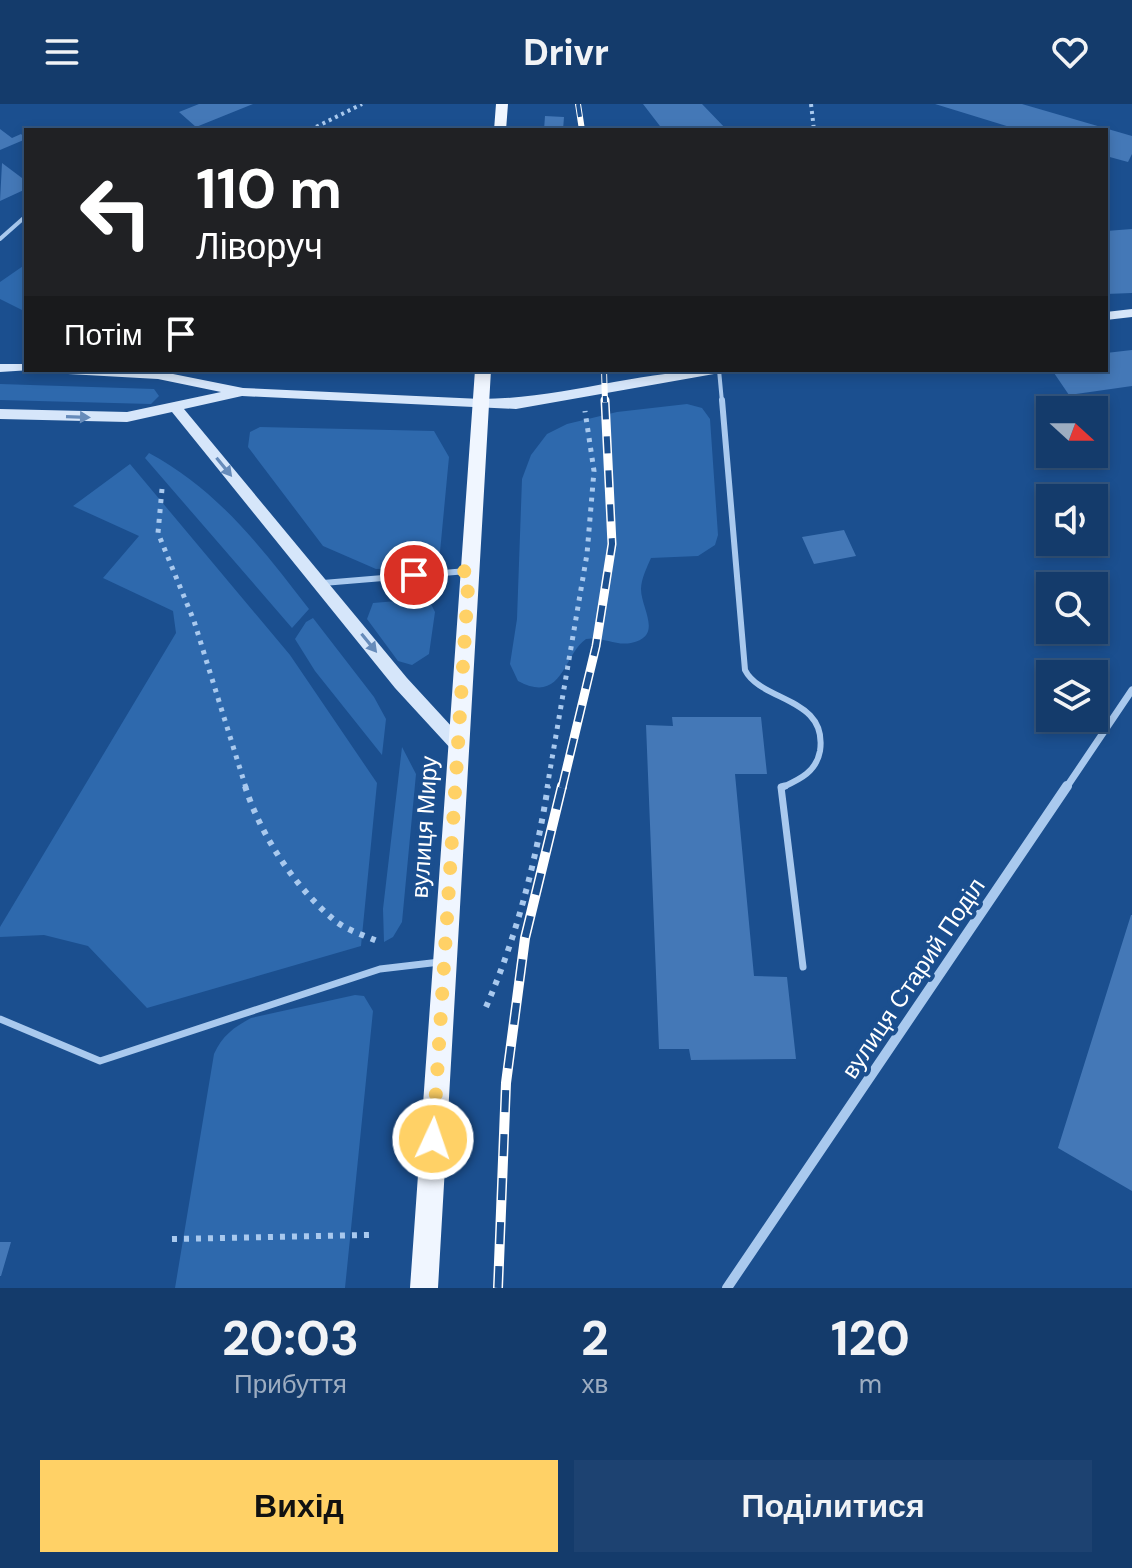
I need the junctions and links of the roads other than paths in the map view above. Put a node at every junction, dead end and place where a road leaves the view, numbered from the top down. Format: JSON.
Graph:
{"nodes":[{"id":1,"x":502,"y":104,"type":"edge"},
{"id":2,"x":500,"y":128,"type":"edge"},
{"id":3,"x":24,"y":218,"type":"edge"},
{"id":4,"x":0,"y":239,"type":"edge"},
{"id":5,"x":1132,"y":313,"type":"edge"},
{"id":6,"x":1108,"y":316,"type":"edge"},
{"id":7,"x":0,"y":368,"type":"edge"},
{"id":8,"x":24,"y":368,"type":"edge"},
{"id":9,"x":163,"y":372,"type":"edge"},
{"id":10,"x":483,"y":372,"type":"edge"},
{"id":11,"x":704,"y":372,"type":"edge"},
{"id":12,"x":716,"y":372,"type":"edge"},
{"id":13,"x":243,"y":392,"type":"junction"},
{"id":14,"x":481,"y":404,"type":"junction"},
{"id":15,"x":175,"y":407,"type":"junction"},
{"id":16,"x":0,"y":414,"type":"edge"},
{"id":17,"x":469,"y":571,"type":"junction"},
{"id":18,"x":319,"y":583,"type":"junction"},
{"id":19,"x":1132,"y":690,"type":"edge"},
{"id":20,"x":458,"y":745,"type":"junction"},
{"id":21,"x":444,"y":961,"type":"junction"},
{"id":22,"x":803,"y":967,"type":"dead end"},
{"id":23,"x":0,"y":1019,"type":"edge"},
{"id":24,"x":424,"y":1288,"type":"edge"},
{"id":25,"x":727,"y":1288,"type":"edge"}],
"edges":[{"from":1,"to":2,"type":"main road"},
{"from":3,"to":4,"type":"lane"},
{"from":5,"to":6,"type":"main road"},
{"from":7,"to":8,"type":"main road"},
{"from":9,"to":13,"type":"main road"},
{"from":10,"to":14,"type":"main road","name":"вулиця Миру"},
{"from":11,"to":14,"type":"main road"},
{"from":12,"to":22,"type":"lane"},
{"from":13,"to":14,"type":"main road"},
{"from":13,"to":15,"type":"main road"},
{"from":14,"to":17,"type":"main road","name":"вулиця Миру"},
{"from":16,"to":15,"type":"main road","one_way":true},
{"from":15,"to":18,"type":"main road","one_way":true},
{"from":17,"to":18,"type":"lane"},
{"from":17,"to":20,"type":"main road","name":"вулиця Миру"},
{"from":18,"to":20,"type":"main road","one_way":true},
{"from":19,"to":25,"type":"street","name":"вулиця Старий Поділ"},
{"from":20,"to":21,"type":"main road","name":"вулиця Миру"},
{"from":21,"to":23,"type":"lane"},
{"from":21,"to":24,"type":"main road","name":"вулиця Миру"}]}
